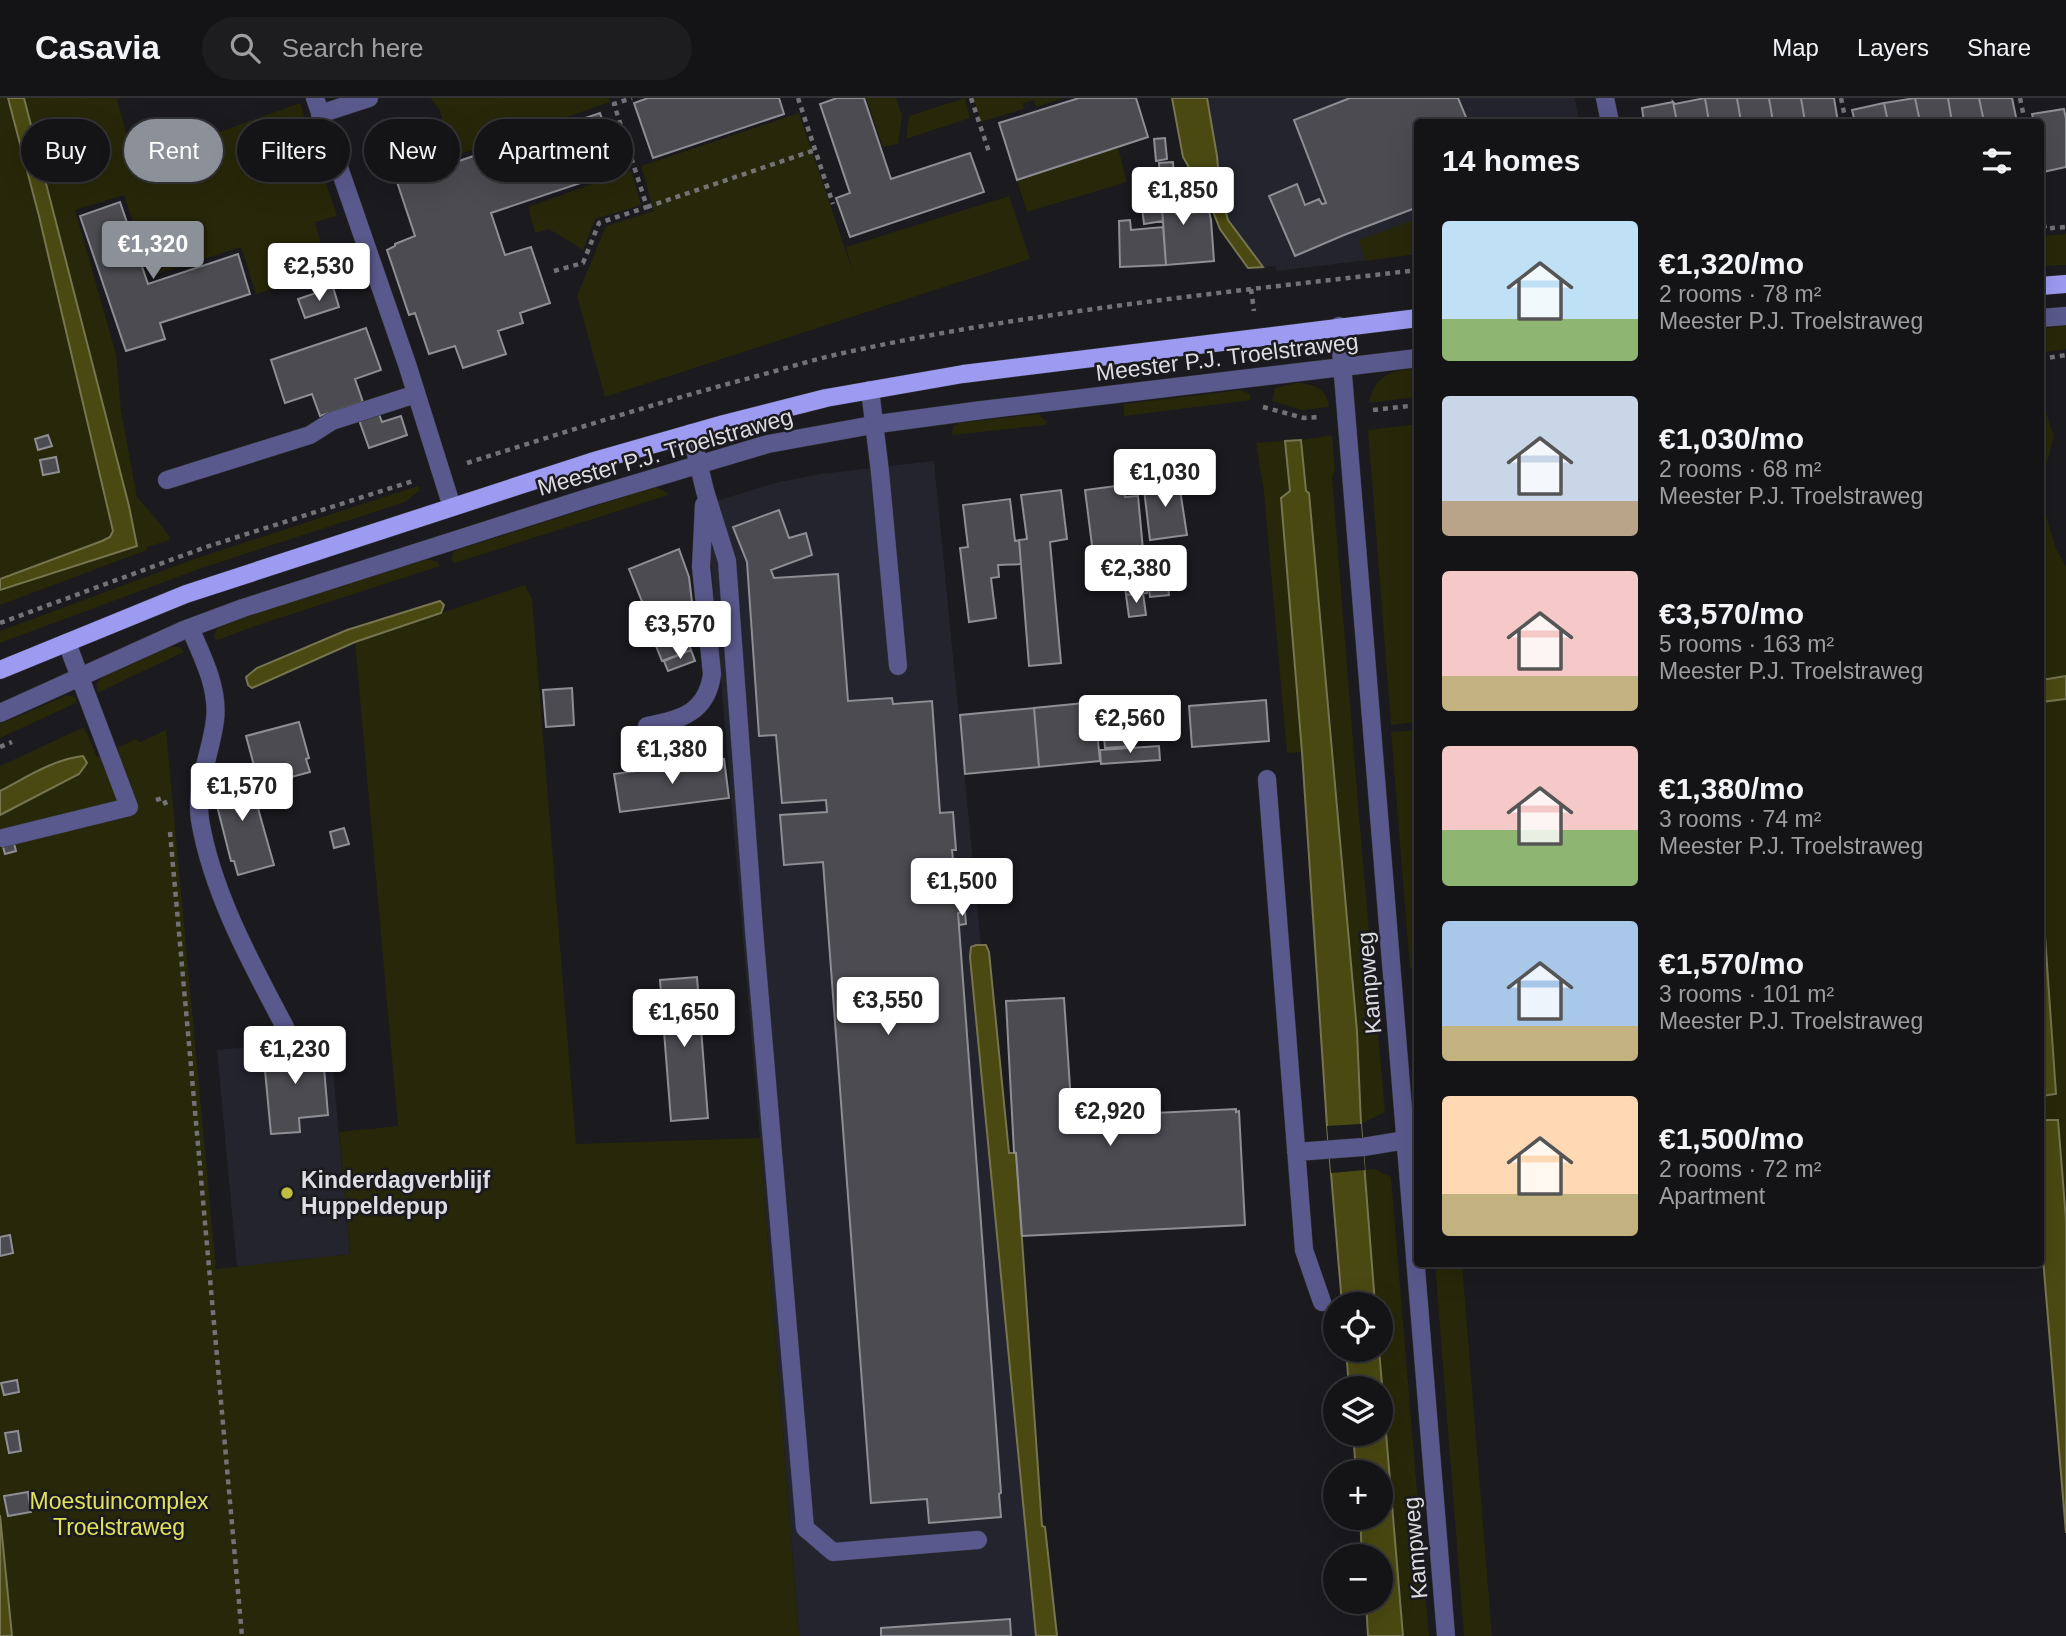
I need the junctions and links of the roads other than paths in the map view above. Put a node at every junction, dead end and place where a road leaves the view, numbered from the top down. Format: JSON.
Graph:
{"nodes":[{"id":1,"x":369,"y":98,"type":"edge"},
{"id":2,"x":1605,"y":98,"type":"edge"},
{"id":3,"x":318,"y":106,"type":"edge"},
{"id":4,"x":1609,"y":119,"type":"edge"},
{"id":5,"x":2066,"y":284,"type":"edge"},
{"id":6,"x":2044,"y":286,"type":"edge"},
{"id":7,"x":2066,"y":316,"type":"edge"},
{"id":8,"x":2044,"y":317,"type":"edge"},
{"id":9,"x":1414,"y":318,"type":"edge"},
{"id":10,"x":1339,"y":326,"type":"junction"},
{"id":11,"x":1414,"y":359,"type":"edge"},
{"id":12,"x":1343,"y":368,"type":"junction"},
{"id":13,"x":870,"y":390,"type":"junction"},
{"id":14,"x":416,"y":394,"type":"junction"},
{"id":15,"x":874,"y":425,"type":"junction"},
{"id":16,"x":691,"y":433,"type":"junction"},
{"id":17,"x":698,"y":464,"type":"junction"},
{"id":18,"x":167,"y":480,"type":"dead end"},
{"id":19,"x":705,"y":491,"type":"junction"},
{"id":20,"x":452,"y":507,"type":"junction"},
{"id":21,"x":190,"y":628,"type":"junction"},
{"id":22,"x":68,"y":643,"type":"junction"},
{"id":23,"x":898,"y":666,"type":"dead end"},
{"id":24,"x":0,"y":670,"type":"edge"},
{"id":25,"x":81,"y":677,"type":"junction"},
{"id":26,"x":0,"y":713,"type":"edge"},
{"id":27,"x":647,"y":726,"type":"dead end"},
{"id":28,"x":1266,"y":779,"type":"dead end"},
{"id":29,"x":3,"y":838,"type":"dead end"},
{"id":30,"x":285,"y":1027,"type":"dead end"},
{"id":31,"x":1412,"y":1138,"type":"edge"},
{"id":32,"x":1296,"y":1152,"type":"junction"},
{"id":33,"x":1414,"y":1167,"type":"edge"},
{"id":34,"x":1421,"y":1267,"type":"edge"},
{"id":35,"x":1322,"y":1302,"type":"dead end"},
{"id":36,"x":978,"y":1540,"type":"dead end"},
{"id":37,"x":1446,"y":1636,"type":"edge"}],
"edges":[{"from":1,"to":3,"type":"street"},
{"from":2,"to":4,"type":"street"},
{"from":3,"to":14,"type":"street"},
{"from":5,"to":6,"type":"main road"},
{"from":7,"to":8,"type":"street"},
{"from":9,"to":10,"type":"main road","name":"Meester P.J. Troelstraweg"},
{"from":10,"to":12,"type":"street","name":"Kampweg"},
{"from":10,"to":13,"type":"main road","name":"Meester P.J. Troelstraweg"},
{"from":11,"to":12,"type":"street","name":"Meester P.J. Troelstraweg"},
{"from":12,"to":15,"type":"street","name":"Meester P.J. Troelstraweg"},
{"from":12,"to":31,"type":"street","name":"Kampweg"},
{"from":13,"to":15,"type":"street"},
{"from":13,"to":16,"type":"main road","name":"Meester P.J. Troelstraweg"},
{"from":14,"to":18,"type":"street"},
{"from":14,"to":20,"type":"street"},
{"from":15,"to":17,"type":"street","name":"Meester P.J. Troelstraweg"},
{"from":15,"to":23,"type":"street"},
{"from":16,"to":17,"type":"street"},
{"from":16,"to":20,"type":"main road","name":"Meester P.J. Troelstraweg"},
{"from":17,"to":19,"type":"street"},
{"from":17,"to":21,"type":"street","name":"Meester P.J. Troelstraweg"},
{"from":19,"to":27,"type":"street"},
{"from":19,"to":36,"type":"street"},
{"from":20,"to":22,"type":"main road","name":"Meester P.J. Troelstraweg"},
{"from":21,"to":25,"type":"street","name":"Meester P.J. Troelstraweg"},
{"from":21,"to":30,"type":"street"},
{"from":22,"to":24,"type":"main road","name":"Meester P.J. Troelstraweg"},
{"from":22,"to":25,"type":"street"},
{"from":25,"to":26,"type":"street","name":"Meester P.J. Troelstraweg"},
{"from":25,"to":29,"type":"street"},
{"from":28,"to":32,"type":"street"},
{"from":31,"to":32,"type":"street"},
{"from":31,"to":33,"type":"street","name":"Kampweg"},
{"from":32,"to":35,"type":"street"},
{"from":34,"to":37,"type":"street","name":"Kampweg"}]}
